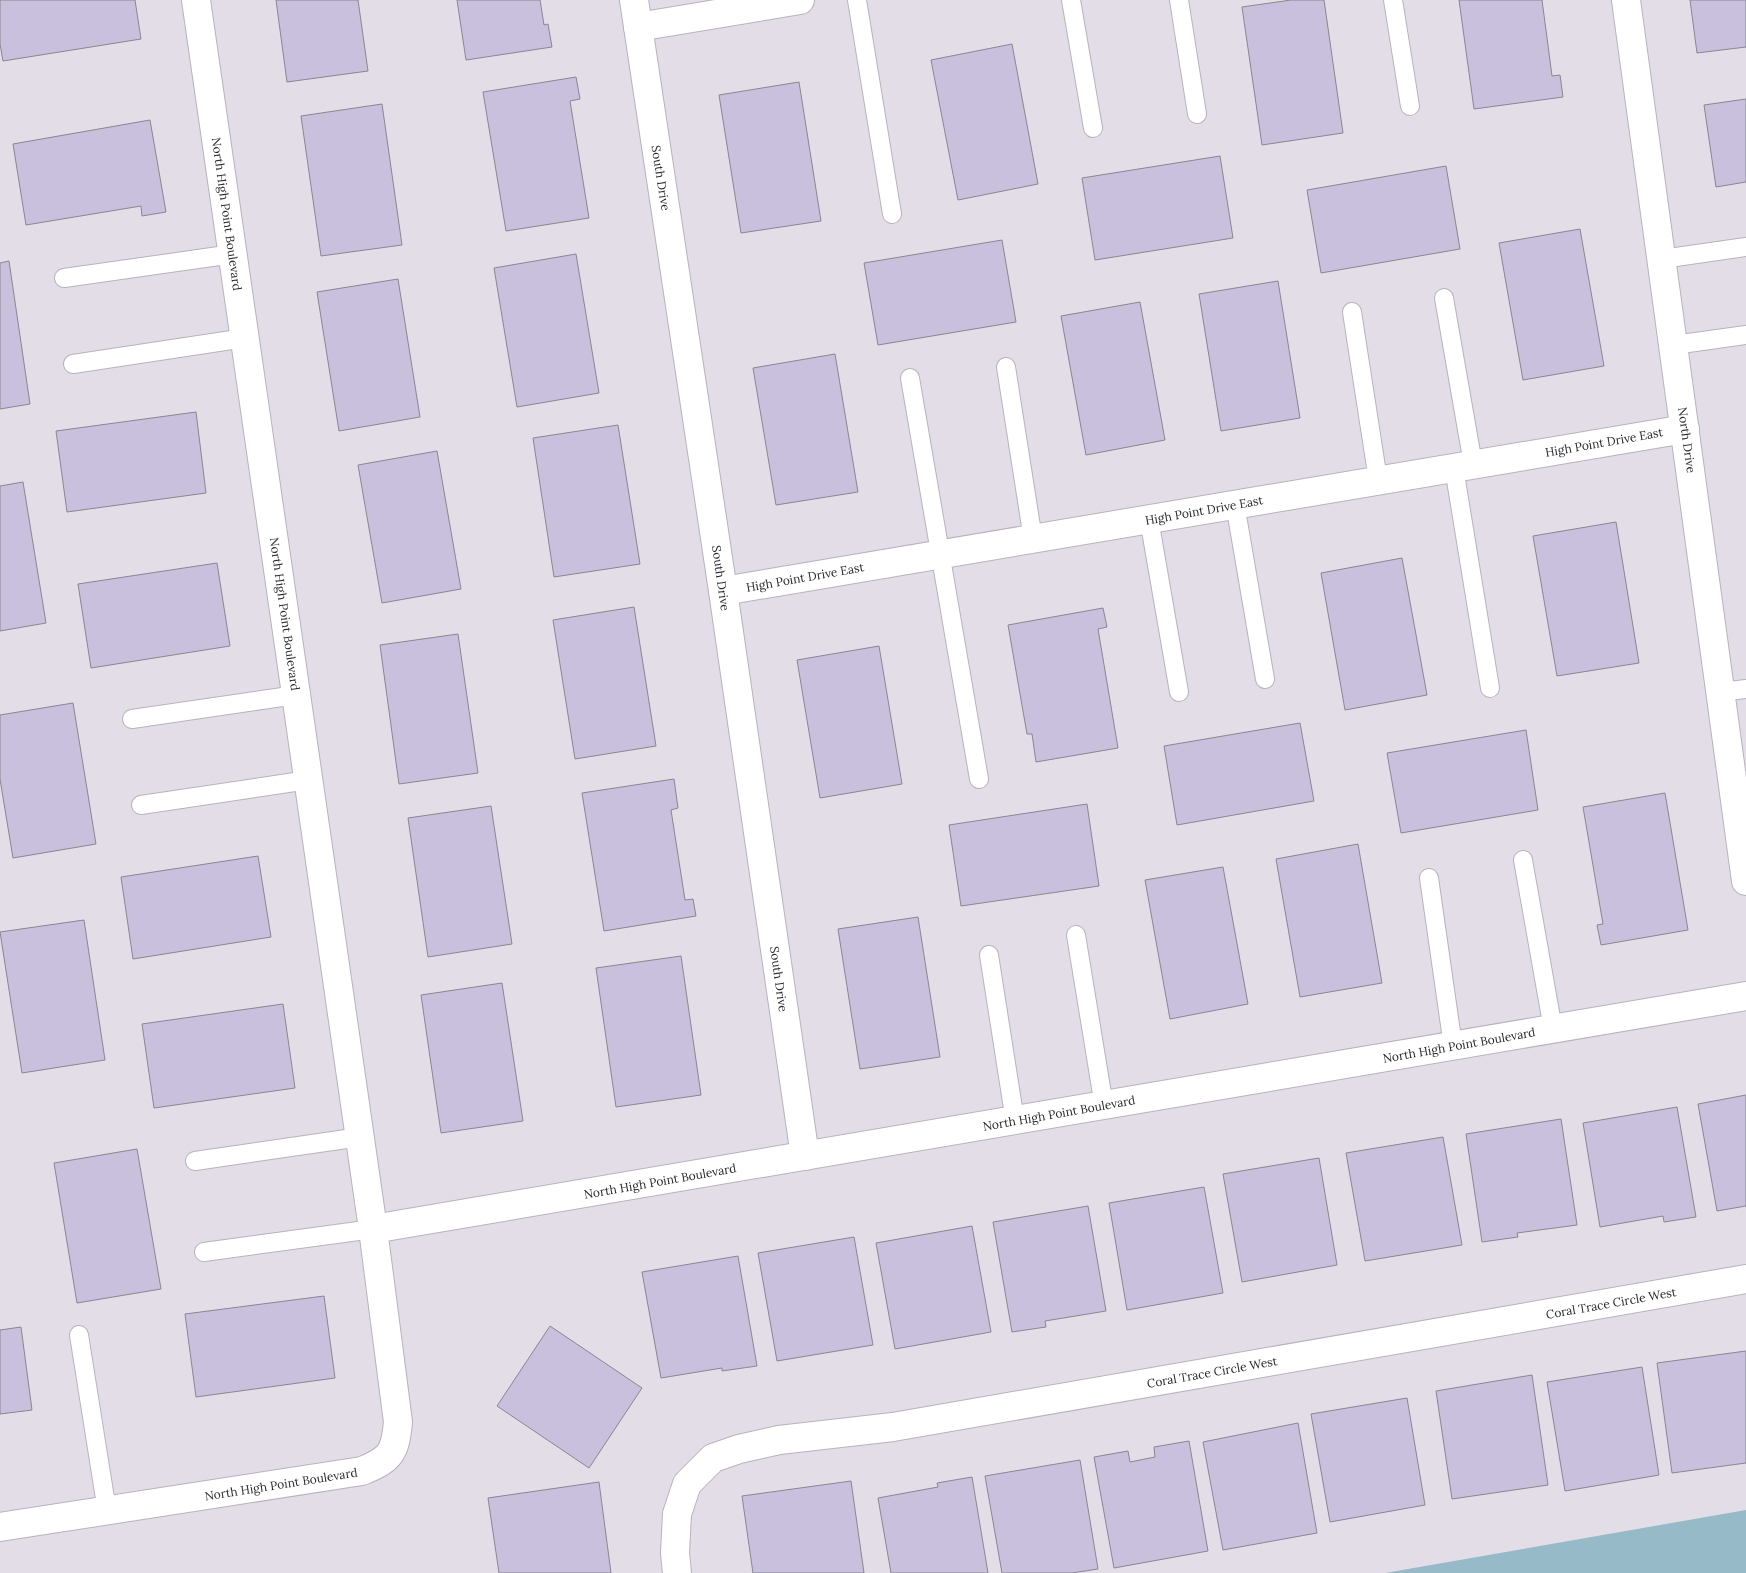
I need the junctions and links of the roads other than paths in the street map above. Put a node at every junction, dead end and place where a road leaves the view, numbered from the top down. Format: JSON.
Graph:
{"nodes":[{"id":1,"x":196,"y":0,"type":"edge"},
{"id":2,"x":634,"y":0,"type":"edge"},
{"id":3,"x":800,"y":0,"type":"edge"},
{"id":4,"x":857,"y":0,"type":"edge"},
{"id":5,"x":1071,"y":0,"type":"edge"},
{"id":6,"x":1179,"y":0,"type":"edge"},
{"id":7,"x":1393,"y":0,"type":"edge"},
{"id":8,"x":1626,"y":0,"type":"edge"},
{"id":9,"x":638,"y":27,"type":"junction"},
{"id":10,"x":1410,"y":106,"type":"dead end"},
{"id":11,"x":1197,"y":114,"type":"dead end"},
{"id":12,"x":1093,"y":128,"type":"dead end"},
{"id":13,"x":892,"y":214,"type":"dead end"},
{"id":14,"x":1746,"y":247,"type":"edge"},
{"id":15,"x":233,"y":254,"type":"junction"},
{"id":16,"x":1662,"y":259,"type":"junction"},
{"id":17,"x":64,"y":278,"type":"dead end"},
{"id":18,"x":1444,"y":298,"type":"dead end"},
{"id":19,"x":1352,"y":312,"type":"dead end"},
{"id":20,"x":1746,"y":336,"type":"edge"},
{"id":21,"x":245,"y":338,"type":"junction"},
{"id":22,"x":1674,"y":345,"type":"junction"},
{"id":23,"x":73,"y":364,"type":"dead end"},
{"id":24,"x":1006,"y":367,"type":"dead end"},
{"id":25,"x":910,"y":378,"type":"dead end"},
{"id":26,"x":1685,"y":429,"type":"junction"},
{"id":27,"x":1464,"y":466,"type":"junction"},
{"id":28,"x":1378,"y":480,"type":"junction"},
{"id":29,"x":1234,"y":504,"type":"junction"},
{"id":30,"x":1149,"y":519,"type":"junction"},
{"id":31,"x":1033,"y":539,"type":"junction"},
{"id":32,"x":940,"y":554,"type":"junction"},
{"id":33,"x":723,"y":591,"type":"junction"},
{"id":34,"x":1265,"y":679,"type":"dead end"},
{"id":35,"x":1490,"y":688,"type":"dead end"},
{"id":36,"x":1733,"y":691,"type":"edge"},
{"id":37,"x":1179,"y":692,"type":"dead end"},
{"id":38,"x":296,"y":695,"type":"junction"},
{"id":39,"x":132,"y":719,"type":"dead end"},
{"id":40,"x":979,"y":779,"type":"dead end"},
{"id":41,"x":308,"y":780,"type":"junction"},
{"id":42,"x":1740,"y":785,"type":"edge"},
{"id":43,"x":141,"y":804,"type":"dead end"},
{"id":44,"x":1523,"y":860,"type":"dead end"},
{"id":45,"x":1429,"y":878,"type":"dead end"},
{"id":46,"x":1746,"y":881,"type":"edge"},
{"id":47,"x":1076,"y":935,"type":"dead end"},
{"id":48,"x":989,"y":955,"type":"dead end"},
{"id":49,"x":1746,"y":996,"type":"edge"},
{"id":50,"x":1553,"y":1029,"type":"junction"},
{"id":51,"x":1453,"y":1046,"type":"junction"},
{"id":52,"x":1104,"y":1106,"type":"junction"},
{"id":53,"x":1015,"y":1121,"type":"junction"},
{"id":54,"x":360,"y":1137,"type":"junction"},
{"id":55,"x":805,"y":1156,"type":"junction"},
{"id":56,"x":195,"y":1161,"type":"dead end"},
{"id":57,"x":373,"y":1229,"type":"junction"},
{"id":58,"x":204,"y":1252,"type":"dead end"},
{"id":59,"x":1746,"y":1279,"type":"edge"},
{"id":60,"x":79,"y":1335,"type":"dead end"},
{"id":61,"x":107,"y":1511,"type":"junction"},
{"id":62,"x":0,"y":1527,"type":"edge"},
{"id":63,"x":676,"y":1573,"type":"edge"}],
"edges":[{"from":1,"to":15,"type":"street","name":"North High Point Boulevard"},
{"from":2,"to":9,"type":"street","name":"South Drive"},
{"from":3,"to":9,"type":"street"},
{"from":4,"to":13,"type":"lane"},
{"from":5,"to":12,"type":"lane"},
{"from":6,"to":11,"type":"lane"},
{"from":7,"to":10,"type":"lane"},
{"from":8,"to":16,"type":"street","name":"North Drive"},
{"from":9,"to":33,"type":"street","name":"South Drive"},
{"from":14,"to":16,"type":"lane"},
{"from":15,"to":17,"type":"lane"},
{"from":15,"to":21,"type":"street","name":"North High Point Boulevard"},
{"from":16,"to":22,"type":"street","name":"North Drive"},
{"from":18,"to":27,"type":"lane"},
{"from":19,"to":28,"type":"lane"},
{"from":20,"to":22,"type":"lane"},
{"from":21,"to":23,"type":"lane"},
{"from":21,"to":38,"type":"street","name":"North High Point Boulevard"},
{"from":22,"to":26,"type":"street","name":"North Drive"},
{"from":24,"to":31,"type":"lane"},
{"from":25,"to":32,"type":"lane"},
{"from":26,"to":27,"type":"street","name":"High Point Drive East"},
{"from":26,"to":36,"type":"street","name":"North Drive"},
{"from":27,"to":28,"type":"street","name":"High Point Drive East"},
{"from":27,"to":35,"type":"lane"},
{"from":28,"to":29,"type":"street","name":"High Point Drive East"},
{"from":29,"to":30,"type":"street","name":"High Point Drive East"},
{"from":29,"to":34,"type":"lane"},
{"from":30,"to":31,"type":"street","name":"High Point Drive East"},
{"from":30,"to":37,"type":"lane"},
{"from":31,"to":32,"type":"street","name":"High Point Drive East"},
{"from":32,"to":33,"type":"street","name":"High Point Drive East"},
{"from":32,"to":40,"type":"lane"},
{"from":33,"to":55,"type":"street","name":"South Drive"},
{"from":36,"to":42,"type":"street","name":"North Drive"},
{"from":38,"to":39,"type":"lane"},
{"from":38,"to":41,"type":"street","name":"North High Point Boulevard"},
{"from":41,"to":43,"type":"lane"},
{"from":41,"to":54,"type":"street","name":"North High Point Boulevard"},
{"from":42,"to":46,"type":"street","name":"North Drive"},
{"from":44,"to":50,"type":"lane"},
{"from":45,"to":51,"type":"lane"},
{"from":47,"to":52,"type":"lane"},
{"from":48,"to":53,"type":"lane"},
{"from":49,"to":50,"type":"street","name":"North High Point Boulevard"},
{"from":50,"to":51,"type":"street","name":"North High Point Boulevard"},
{"from":51,"to":52,"type":"street","name":"North High Point Boulevard"},
{"from":52,"to":53,"type":"street","name":"North High Point Boulevard"},
{"from":53,"to":55,"type":"street","name":"North High Point Boulevard"},
{"from":54,"to":56,"type":"lane"},
{"from":54,"to":57,"type":"street","name":"North High Point Boulevard"},
{"from":55,"to":57,"type":"street","name":"North High Point Boulevard"},
{"from":57,"to":58,"type":"lane"},
{"from":57,"to":61,"type":"street","name":"North High Point Boulevard"},
{"from":59,"to":63,"type":"street","name":"Coral Trace Circle West"},
{"from":60,"to":61,"type":"lane"},
{"from":61,"to":62,"type":"street","name":"North High Point Boulevard"}]}
